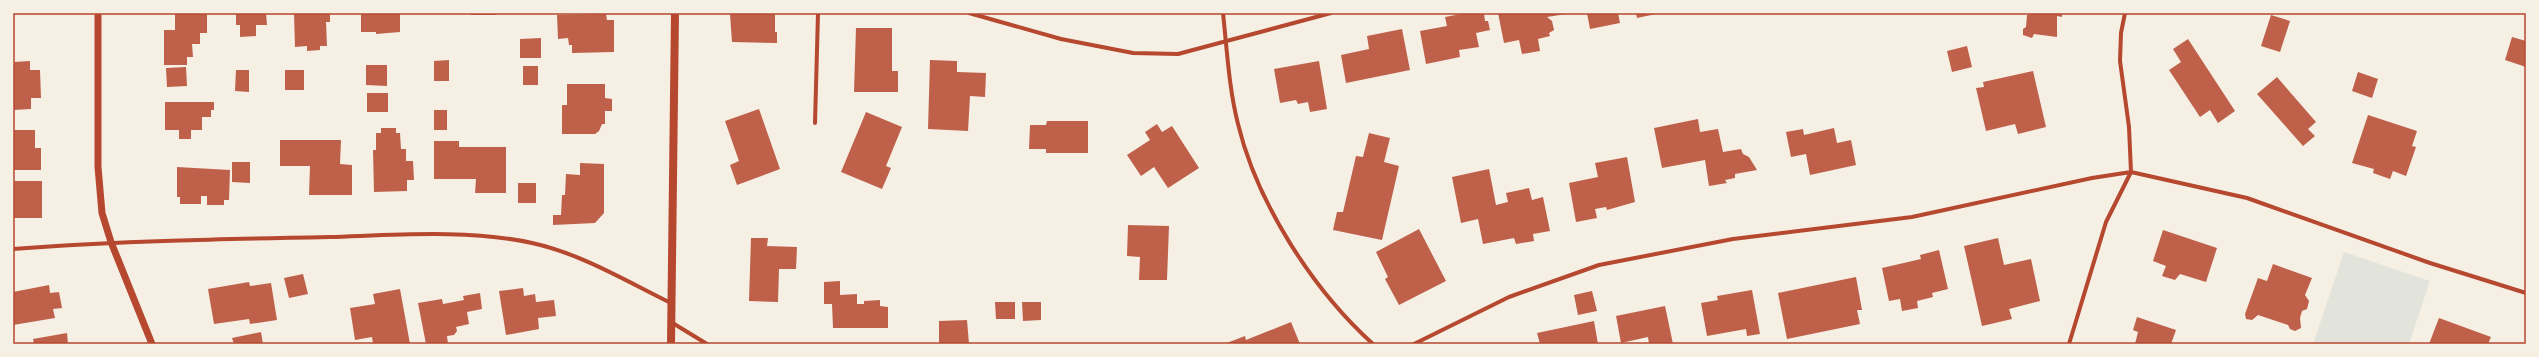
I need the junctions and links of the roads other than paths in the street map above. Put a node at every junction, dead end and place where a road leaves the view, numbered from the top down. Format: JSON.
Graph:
{"nodes":[{"id":1,"x":98,"y":13,"type":"edge"},
{"id":2,"x":675,"y":13,"type":"edge"},
{"id":3,"x":818,"y":13,"type":"edge"},
{"id":4,"x":969,"y":13,"type":"edge"},
{"id":5,"x":1223,"y":13,"type":"edge"},
{"id":6,"x":1331,"y":13,"type":"edge"},
{"id":7,"x":2125,"y":13,"type":"edge"},
{"id":8,"x":1226,"y":41,"type":"junction"},
{"id":9,"x":815,"y":124,"type":"dead end"},
{"id":10,"x":2131,"y":172,"type":"junction"},
{"id":11,"x":111,"y":242,"type":"junction"},
{"id":12,"x":13,"y":249,"type":"edge"},
{"id":13,"x":2526,"y":293,"type":"edge"},
{"id":14,"x":671,"y":303,"type":"junction"},
{"id":15,"x":671,"y":322,"type":"junction"},
{"id":16,"x":152,"y":344,"type":"edge"},
{"id":17,"x":671,"y":344,"type":"edge"},
{"id":18,"x":707,"y":344,"type":"edge"},
{"id":19,"x":1373,"y":344,"type":"edge"},
{"id":20,"x":1414,"y":344,"type":"edge"},
{"id":21,"x":2069,"y":344,"type":"edge"}],
"edges":[{"from":1,"to":11,"type":"street"},
{"from":2,"to":14,"type":"main road"},
{"from":3,"to":9,"type":"street"},
{"from":4,"to":8,"type":"street"},
{"from":5,"to":8,"type":"street"},
{"from":6,"to":8,"type":"street"},
{"from":7,"to":10,"type":"street"},
{"from":8,"to":19,"type":"street"},
{"from":10,"to":13,"type":"street"},
{"from":10,"to":20,"type":"street"},
{"from":10,"to":21,"type":"street"},
{"from":11,"to":12,"type":"street"},
{"from":11,"to":14,"type":"street"},
{"from":11,"to":16,"type":"street"},
{"from":14,"to":15,"type":"main road"},
{"from":15,"to":17,"type":"main road"},
{"from":15,"to":18,"type":"street"}]}
